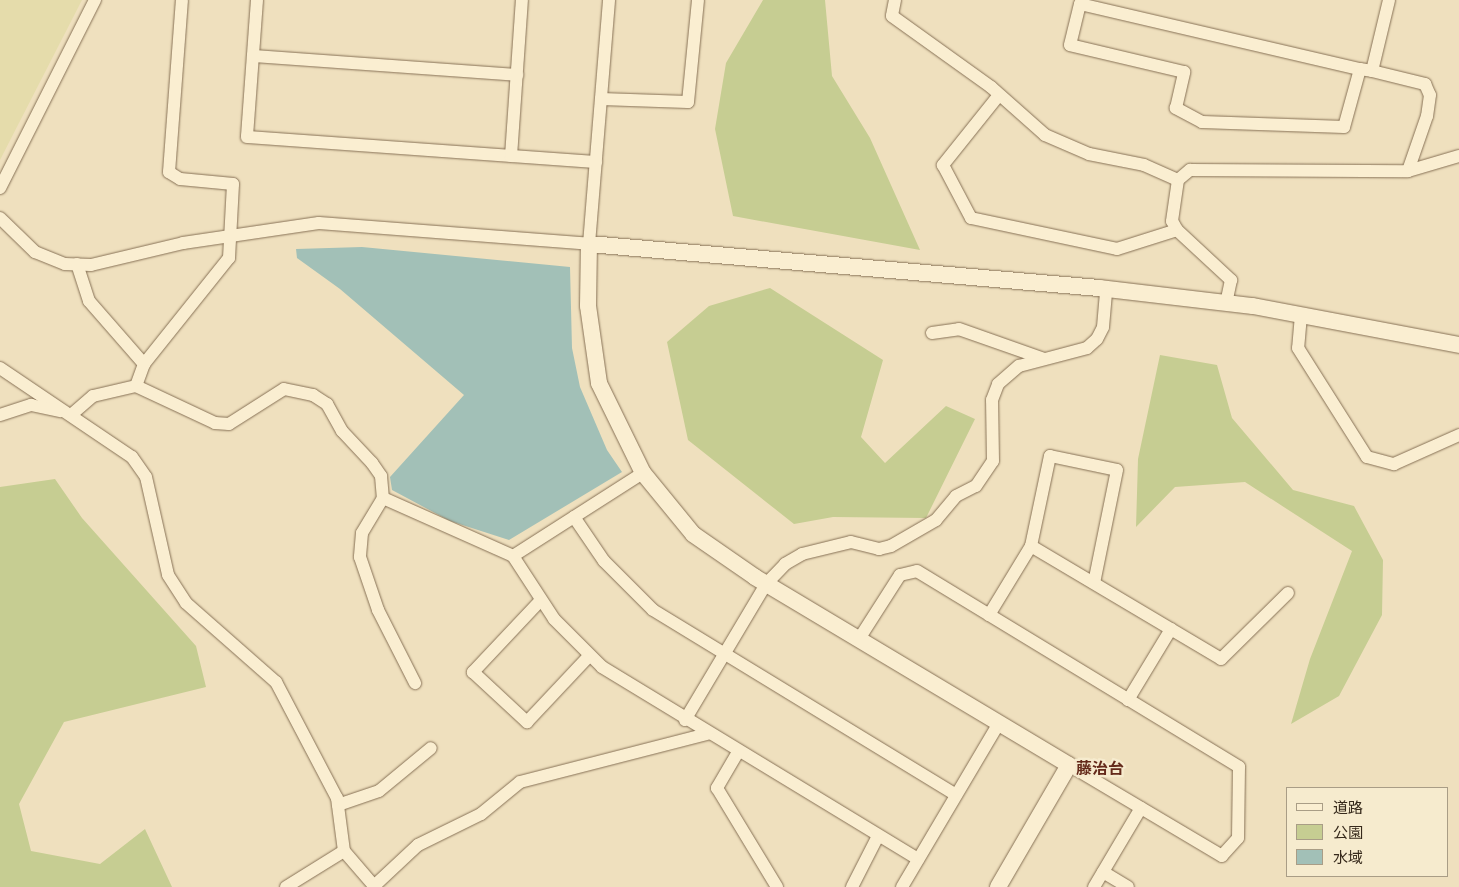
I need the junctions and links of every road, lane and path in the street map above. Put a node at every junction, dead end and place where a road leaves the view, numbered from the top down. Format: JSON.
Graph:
{"nodes":[{"id":1,"x":95,"y":0,"type":"edge"},
{"id":2,"x":182,"y":0,"type":"edge"},
{"id":3,"x":257,"y":0,"type":"edge"},
{"id":4,"x":522,"y":0,"type":"edge"},
{"id":5,"x":609,"y":0,"type":"edge"},
{"id":6,"x":698,"y":0,"type":"edge"},
{"id":7,"x":895,"y":0,"type":"edge"},
{"id":8,"x":1388,"y":0,"type":"edge"},
{"id":9,"x":253,"y":56,"type":"junction"},
{"id":10,"x":1366,"y":70,"type":"junction"},
{"id":11,"x":517,"y":76,"type":"junction"},
{"id":12,"x":999,"y":96,"type":"junction"},
{"id":13,"x":601,"y":99,"type":"junction"},
{"id":14,"x":511,"y":156,"type":"junction"},
{"id":15,"x":1459,"y":156,"type":"edge"},
{"id":16,"x":596,"y":162,"type":"junction"},
{"id":17,"x":1408,"y":171,"type":"junction"},
{"id":18,"x":1178,"y":180,"type":"junction"},
{"id":19,"x":0,"y":188,"type":"edge"},
{"id":20,"x":0,"y":218,"type":"edge"},
{"id":21,"x":1176,"y":230,"type":"junction"},
{"id":22,"x":230,"y":236,"type":"junction"},
{"id":23,"x":589,"y":244,"type":"junction"},
{"id":24,"x":77,"y":264,"type":"junction"},
{"id":25,"x":1106,"y":288,"type":"junction"},
{"id":26,"x":1226,"y":303,"type":"junction"},
{"id":27,"x":1301,"y":315,"type":"junction"},
{"id":28,"x":932,"y":333,"type":"dead end"},
{"id":29,"x":1459,"y":345,"type":"edge"},
{"id":30,"x":1044,"y":359,"type":"junction"},
{"id":31,"x":144,"y":364,"type":"junction"},
{"id":32,"x":0,"y":368,"type":"edge"},
{"id":33,"x":136,"y":386,"type":"junction"},
{"id":34,"x":68,"y":414,"type":"junction"},
{"id":35,"x":0,"y":415,"type":"edge"},
{"id":36,"x":1459,"y":435,"type":"edge"},
{"id":37,"x":643,"y":473,"type":"junction"},
{"id":38,"x":383,"y":498,"type":"junction"},
{"id":39,"x":574,"y":517,"type":"junction"},
{"id":40,"x":1031,"y":546,"type":"junction"},
{"id":41,"x":513,"y":556,"type":"junction"},
{"id":42,"x":766,"y":584,"type":"junction"},
{"id":43,"x":1094,"y":584,"type":"junction"},
{"id":44,"x":1288,"y":593,"type":"dead end"},
{"id":45,"x":540,"y":601,"type":"junction"},
{"id":46,"x":989,"y":615,"type":"junction"},
{"id":47,"x":1171,"y":629,"type":"junction"},
{"id":48,"x":859,"y":639,"type":"junction"},
{"id":49,"x":589,"y":656,"type":"junction"},
{"id":50,"x":723,"y":656,"type":"junction"},
{"id":51,"x":415,"y":683,"type":"dead end"},
{"id":52,"x":1128,"y":700,"type":"junction"},
{"id":53,"x":685,"y":720,"type":"junction"},
{"id":54,"x":999,"y":723,"type":"junction"},
{"id":55,"x":707,"y":734,"type":"junction"},
{"id":56,"x":431,"y":748,"type":"dead end"},
{"id":57,"x":738,"y":752,"type":"junction"},
{"id":58,"x":1069,"y":765,"type":"junction"},
{"id":59,"x":956,"y":795,"type":"junction"},
{"id":60,"x":338,"y":805,"type":"junction"},
{"id":61,"x":1141,"y":808,"type":"junction"},
{"id":62,"x":878,"y":836,"type":"junction"},
{"id":63,"x":344,"y":851,"type":"junction"},
{"id":64,"x":918,"y":860,"type":"junction"},
{"id":65,"x":1103,"y":872,"type":"junction"},
{"id":66,"x":286,"y":887,"type":"edge"},
{"id":67,"x":374,"y":887,"type":"edge"},
{"id":68,"x":777,"y":887,"type":"edge"},
{"id":69,"x":852,"y":887,"type":"edge"},
{"id":70,"x":902,"y":887,"type":"edge"},
{"id":71,"x":998,"y":887,"type":"edge"},
{"id":72,"x":1094,"y":887,"type":"edge"},
{"id":73,"x":1128,"y":887,"type":"edge"}],
"edges":[{"from":1,"to":19,"type":"street"},
{"from":2,"to":22,"type":"street"},
{"from":3,"to":9,"type":"street"},
{"from":4,"to":11,"type":"street"},
{"from":5,"to":13,"type":"street"},
{"from":6,"to":13,"type":"street"},
{"from":7,"to":12,"type":"street"},
{"from":8,"to":10,"type":"street"},
{"from":9,"to":11,"type":"street"},
{"from":9,"to":14,"type":"street"},
{"from":10,"to":10,"type":"street"},
{"from":10,"to":17,"type":"street"},
{"from":11,"to":14,"type":"street"},
{"from":12,"to":18,"type":"street"},
{"from":12,"to":21,"type":"street"},
{"from":13,"to":16,"type":"street"},
{"from":14,"to":16,"type":"street"},
{"from":15,"to":17,"type":"street"},
{"from":16,"to":23,"type":"street"},
{"from":17,"to":18,"type":"street"},
{"from":18,"to":21,"type":"street"},
{"from":20,"to":24,"type":"street"},
{"from":21,"to":26,"type":"street"},
{"from":22,"to":23,"type":"street"},
{"from":22,"to":24,"type":"street"},
{"from":22,"to":31,"type":"street"},
{"from":23,"to":25,"type":"street"},
{"from":23,"to":37,"type":"street"},
{"from":24,"to":31,"type":"street"},
{"from":25,"to":26,"type":"street"},
{"from":25,"to":30,"type":"street"},
{"from":26,"to":27,"type":"street"},
{"from":27,"to":29,"type":"street"},
{"from":27,"to":36,"type":"street"},
{"from":28,"to":30,"type":"street"},
{"from":30,"to":42,"type":"street"},
{"from":31,"to":33,"type":"street"},
{"from":32,"to":34,"type":"street"},
{"from":33,"to":34,"type":"street"},
{"from":33,"to":38,"type":"street"},
{"from":34,"to":35,"type":"street"},
{"from":34,"to":60,"type":"street"},
{"from":37,"to":39,"type":"street"},
{"from":37,"to":42,"type":"street"},
{"from":38,"to":41,"type":"street"},
{"from":38,"to":51,"type":"street"},
{"from":39,"to":41,"type":"street"},
{"from":39,"to":50,"type":"street"},
{"from":40,"to":43,"type":"street"},
{"from":40,"to":43,"type":"street"},
{"from":40,"to":46,"type":"street"},
{"from":41,"to":45,"type":"street"},
{"from":42,"to":48,"type":"street"},
{"from":42,"to":50,"type":"street"},
{"from":43,"to":47,"type":"street"},
{"from":44,"to":47,"type":"street"},
{"from":45,"to":49,"type":"street"},
{"from":45,"to":49,"type":"street"},
{"from":46,"to":48,"type":"street"},
{"from":46,"to":52,"type":"street"},
{"from":47,"to":52,"type":"street"},
{"from":48,"to":54,"type":"street"},
{"from":49,"to":53,"type":"street"},
{"from":50,"to":53,"type":"street"},
{"from":50,"to":59,"type":"street"},
{"from":52,"to":61,"type":"street"},
{"from":53,"to":55,"type":"street"},
{"from":54,"to":58,"type":"street"},
{"from":54,"to":59,"type":"street"},
{"from":55,"to":57,"type":"street"},
{"from":55,"to":67,"type":"street"},
{"from":56,"to":60,"type":"street"},
{"from":57,"to":62,"type":"street"},
{"from":57,"to":68,"type":"street"},
{"from":58,"to":61,"type":"street"},
{"from":58,"to":71,"type":"street"},
{"from":59,"to":64,"type":"street"},
{"from":60,"to":63,"type":"street"},
{"from":61,"to":65,"type":"street"},
{"from":62,"to":64,"type":"street"},
{"from":62,"to":69,"type":"street"},
{"from":63,"to":66,"type":"street"},
{"from":63,"to":67,"type":"street"},
{"from":64,"to":70,"type":"street"},
{"from":65,"to":72,"type":"street"},
{"from":65,"to":73,"type":"street"}]}
